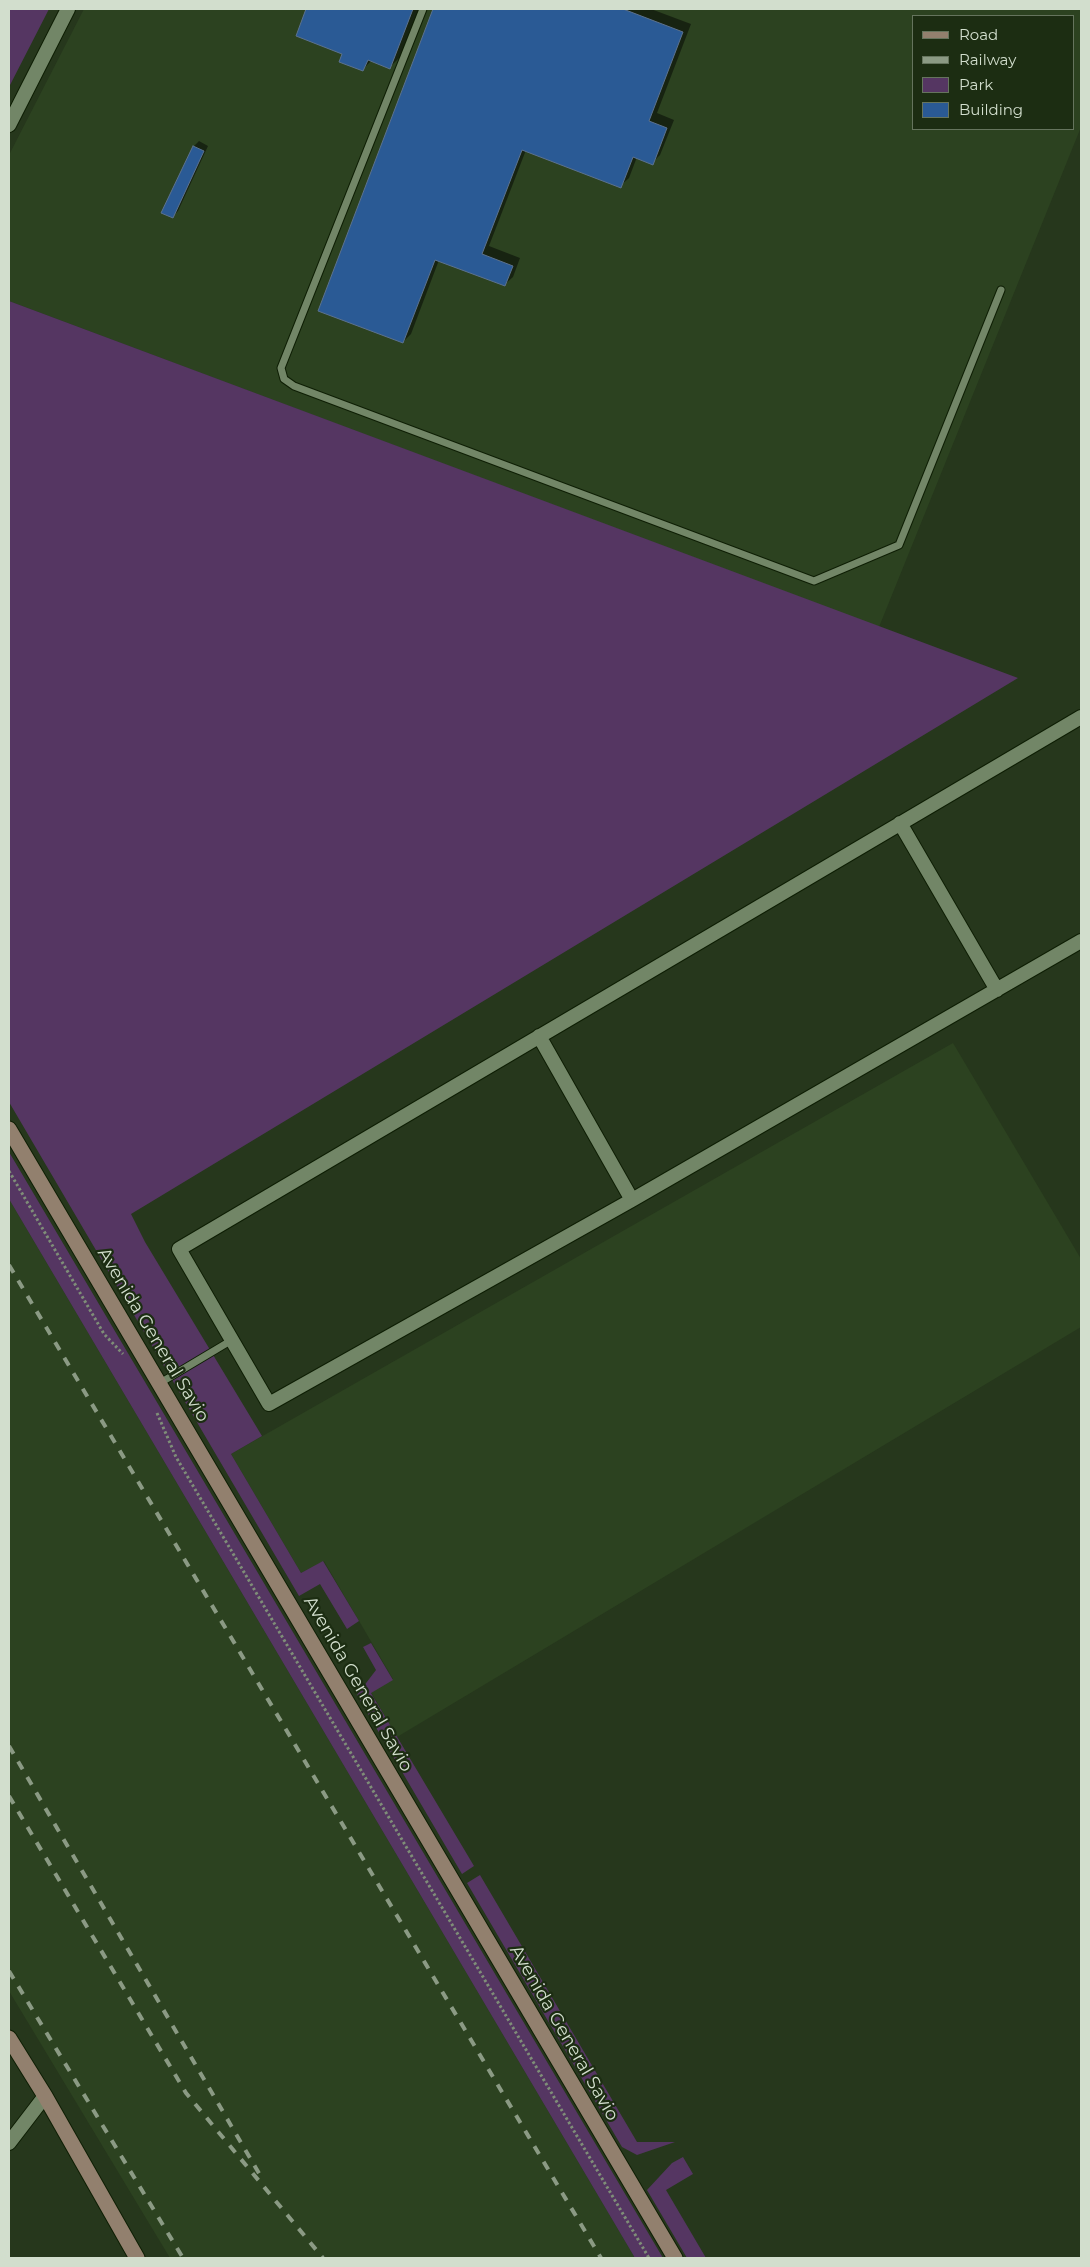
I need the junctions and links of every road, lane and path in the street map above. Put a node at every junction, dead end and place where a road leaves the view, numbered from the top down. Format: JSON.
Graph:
{"nodes":[{"id":1,"x":68,"y":9,"type":"edge"},
{"id":2,"x":423,"y":9,"type":"edge"},
{"id":3,"x":9,"y":125,"type":"edge"},
{"id":4,"x":1001,"y":290,"type":"dead end"},
{"id":5,"x":1081,"y":717,"type":"edge"},
{"id":6,"x":900,"y":822,"type":"junction"},
{"id":7,"x":1081,"y":941,"type":"edge"},
{"id":8,"x":997,"y":990,"type":"junction"},
{"id":9,"x":539,"y":1036,"type":"junction"},
{"id":10,"x":9,"y":1129,"type":"edge"},
{"id":11,"x":9,"y":1171,"type":"edge"},
{"id":12,"x":632,"y":1200,"type":"junction"},
{"id":13,"x":232,"y":1340,"type":"junction"},
{"id":14,"x":125,"y":1356,"type":"dead end"},
{"id":15,"x":160,"y":1383,"type":"junction"},
{"id":16,"x":155,"y":1409,"type":"dead end"},
{"id":17,"x":9,"y":2038,"type":"edge"},
{"id":18,"x":44,"y":2096,"type":"junction"},
{"id":19,"x":10,"y":2138,"type":"edge"},
{"id":20,"x":137,"y":2258,"type":"edge"},
{"id":21,"x":649,"y":2258,"type":"edge"},
{"id":22,"x":675,"y":2258,"type":"edge"}],
"edges":[{"from":1,"to":3,"type":"street"},
{"from":2,"to":4,"type":"lane"},
{"from":5,"to":6,"type":"street"},
{"from":6,"to":8,"type":"street"},
{"from":6,"to":9,"type":"street"},
{"from":7,"to":8,"type":"street"},
{"from":8,"to":12,"type":"street"},
{"from":9,"to":12,"type":"street"},
{"from":9,"to":13,"type":"street"},
{"from":10,"to":15,"type":"main road","name":"Avenida General Savio"},
{"from":11,"to":14,"type":"path"},
{"from":12,"to":13,"type":"street"},
{"from":13,"to":15,"type":"lane"},
{"from":15,"to":22,"type":"main road","name":"Avenida General Savio"},
{"from":16,"to":21,"type":"path"},
{"from":17,"to":18,"type":"main road"},
{"from":18,"to":19,"type":"street"},
{"from":18,"to":20,"type":"main road"}]}
